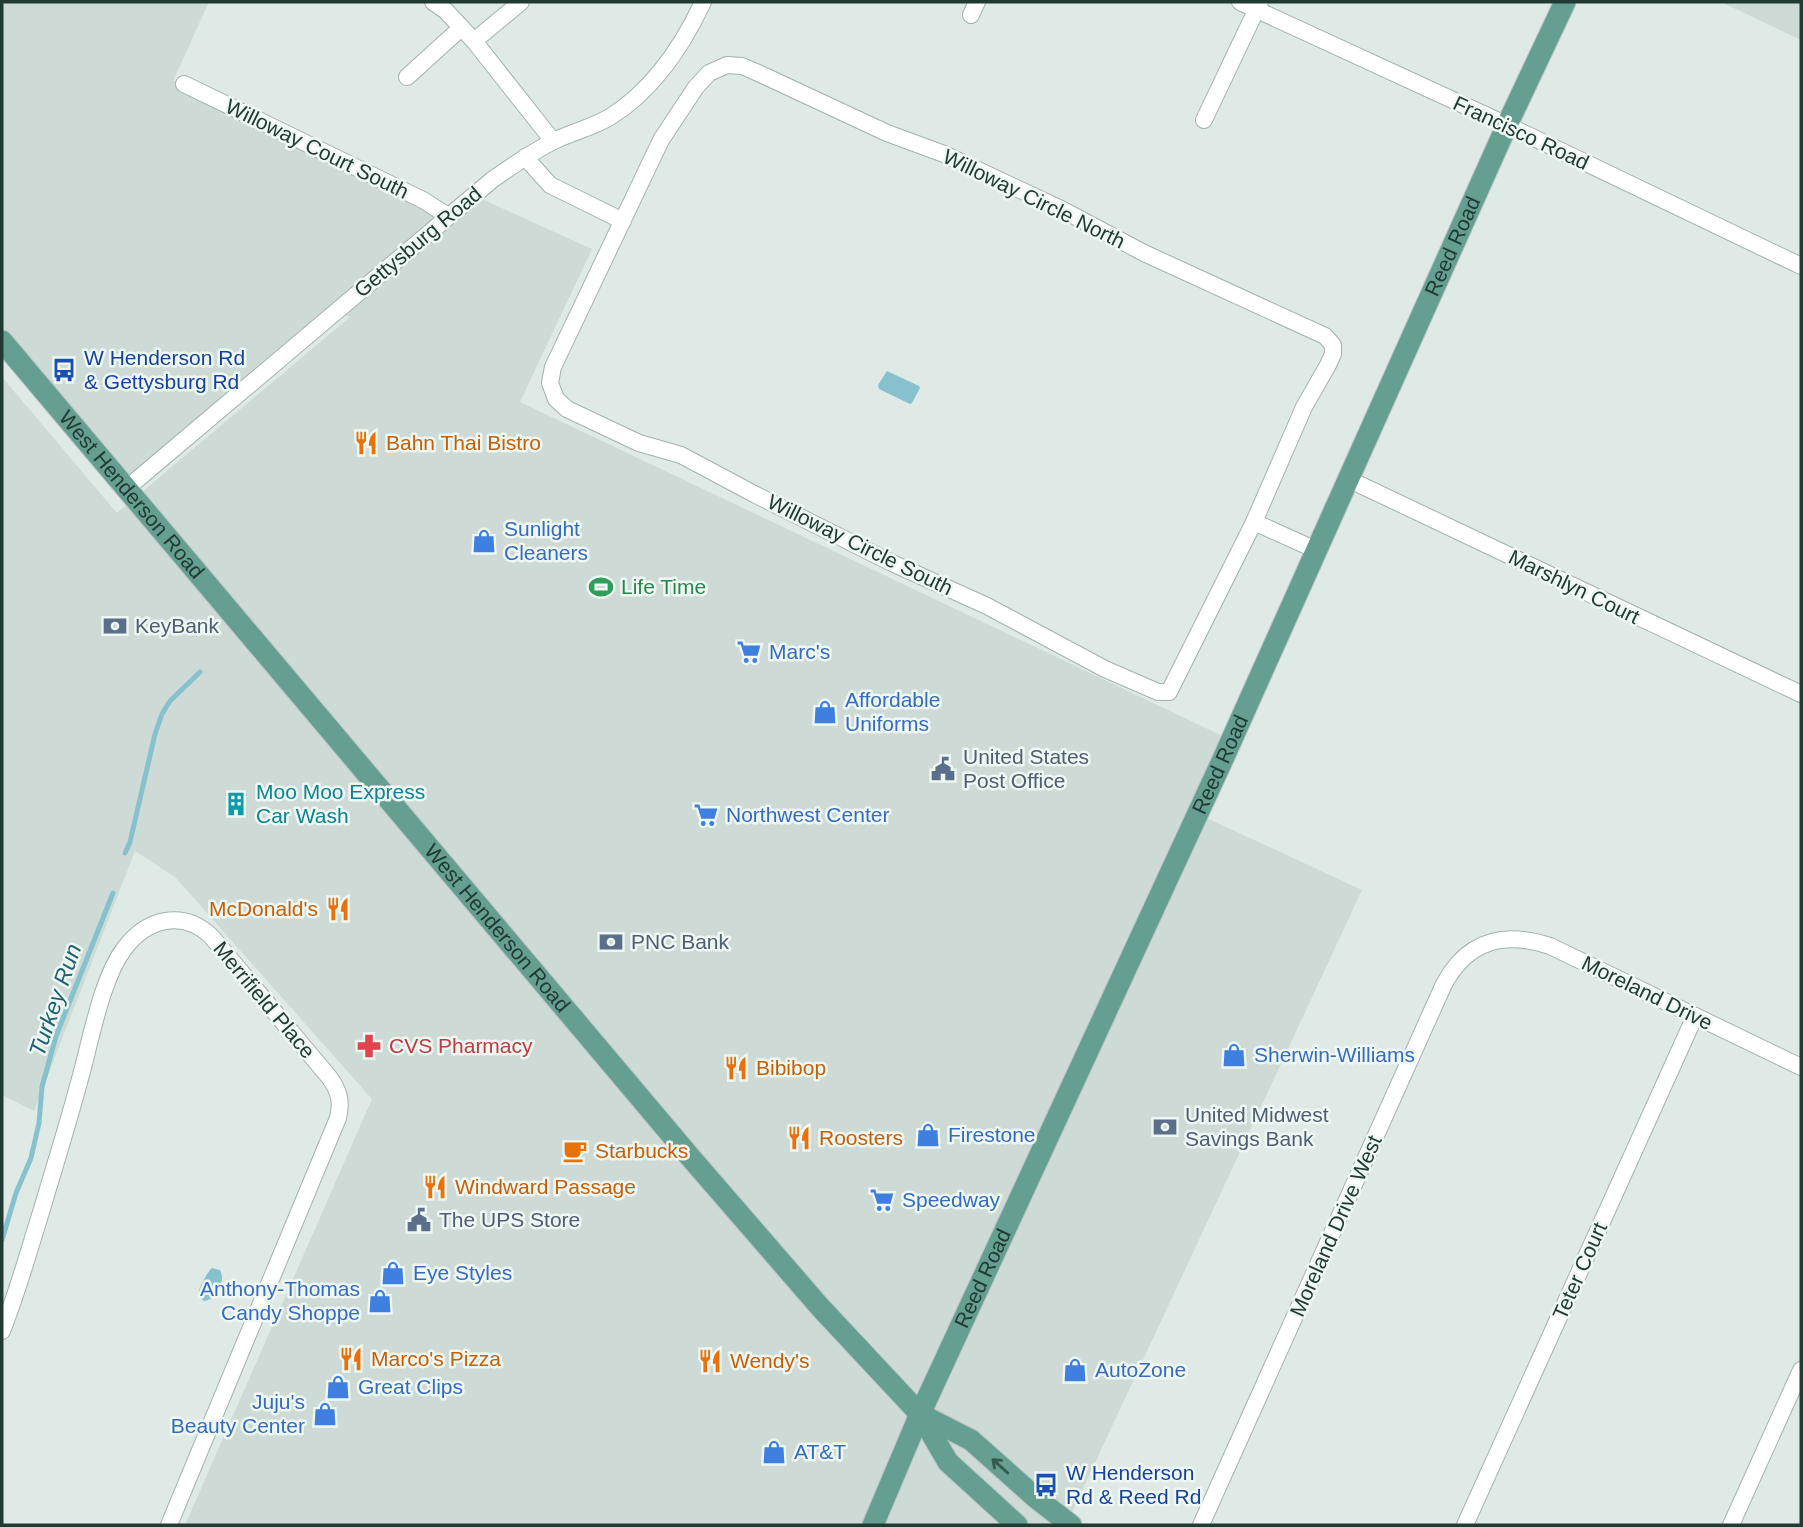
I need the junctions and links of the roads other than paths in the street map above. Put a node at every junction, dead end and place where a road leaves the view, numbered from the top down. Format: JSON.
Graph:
{"nodes":[{"id":1,"x":432,"y":2,"type":"edge"},
{"id":2,"x":521,"y":2,"type":"edge"},
{"id":3,"x":704,"y":2,"type":"edge"},
{"id":4,"x":1240,"y":2,"type":"edge"},
{"id":5,"x":1565,"y":2,"type":"edge"},
{"id":6,"x":1258,"y":6,"type":"edge"},
{"id":7,"x":461,"y":27,"type":"junction"},
{"id":8,"x":474,"y":41,"type":"junction"},
{"id":9,"x":407,"y":77,"type":"dead end"},
{"id":10,"x":184,"y":85,"type":"dead end"},
{"id":11,"x":1204,"y":120,"type":"dead end"},
{"id":12,"x":1507,"y":125,"type":"junction"},
{"id":13,"x":553,"y":141,"type":"junction"},
{"id":14,"x":525,"y":157,"type":"junction"},
{"id":15,"x":447,"y":216,"type":"junction"},
{"id":16,"x":623,"y":221,"type":"junction"},
{"id":17,"x":1801,"y":266,"type":"edge"},
{"id":18,"x":2,"y":341,"type":"edge"},
{"id":19,"x":1348,"y":479,"type":"junction"},
{"id":20,"x":126,"y":489,"type":"junction"},
{"id":21,"x":1254,"y":522,"type":"junction"},
{"id":22,"x":1316,"y":550,"type":"junction"},
{"id":23,"x":1801,"y":694,"type":"edge"},
{"id":24,"x":1489,"y":942,"type":"joint"},
{"id":25,"x":1695,"y":1016,"type":"junction"},
{"id":26,"x":1801,"y":1067,"type":"edge"},
{"id":27,"x":2,"y":1331,"type":"edge"},
{"id":28,"x":1801,"y":1370,"type":"edge"},
{"id":29,"x":920,"y":1414,"type":"junction"},
{"id":30,"x":169,"y":1525,"type":"edge"},
{"id":31,"x":873,"y":1525,"type":"edge"},
{"id":32,"x":1017,"y":1525,"type":"edge"},
{"id":33,"x":1071,"y":1525,"type":"edge"},
{"id":34,"x":1201,"y":1525,"type":"edge"},
{"id":35,"x":1465,"y":1525,"type":"edge"},
{"id":36,"x":1731,"y":1525,"type":"edge"}],
"edges":[{"from":1,"to":7,"type":"street"},
{"from":2,"to":8,"type":"street"},
{"from":3,"to":13,"type":"street","name":"Gettysburg Road"},
{"from":4,"to":6,"type":"street","name":"Francisco Road"},
{"from":5,"to":12,"type":"main road","name":"Reed Road"},
{"from":6,"to":11,"type":"street"},
{"from":6,"to":12,"type":"street","name":"Francisco Road"},
{"from":7,"to":8,"type":"street"},
{"from":7,"to":9,"type":"street"},
{"from":8,"to":13,"type":"street"},
{"from":10,"to":15,"type":"street","name":"Willoway Court South"},
{"from":12,"to":17,"type":"street","name":"Francisco Road"},
{"from":12,"to":19,"type":"main road","name":"Reed Road"},
{"from":13,"to":14,"type":"street","name":"Gettysburg Road"},
{"from":14,"to":15,"type":"street","name":"Gettysburg Road"},
{"from":14,"to":16,"type":"street"},
{"from":15,"to":20,"type":"street","name":"Gettysburg Road"},
{"from":16,"to":21,"type":"street","name":"Willoway Circle North"},
{"from":16,"to":21,"type":"street","name":"Willoway Circle South"},
{"from":18,"to":20,"type":"main road","name":"West Henderson Road"},
{"from":19,"to":22,"type":"main road","name":"Reed Road"},
{"from":19,"to":23,"type":"street","name":"Marshlyn Court"},
{"from":20,"to":29,"type":"main road","name":"West Henderson Road"},
{"from":21,"to":22,"type":"street"},
{"from":22,"to":29,"type":"main road","name":"Reed Road"},
{"from":24,"to":25,"type":"street","name":"Moreland Drive"},
{"from":24,"to":34,"type":"street","name":"Moreland Drive West"},
{"from":25,"to":26,"type":"street","name":"Moreland Drive"},
{"from":25,"to":35,"type":"street","name":"Teter Court"},
{"from":27,"to":30,"type":"street","name":"Merrifield Place"},
{"from":28,"to":36,"type":"street"},
{"from":29,"to":31,"type":"main road","name":"Reed Road"},
{"from":29,"to":32,"type":"main road","name":"West Henderson Road"},
{"from":33,"to":29,"type":"main road","name":"West Henderson Road","one_way":true}]}
